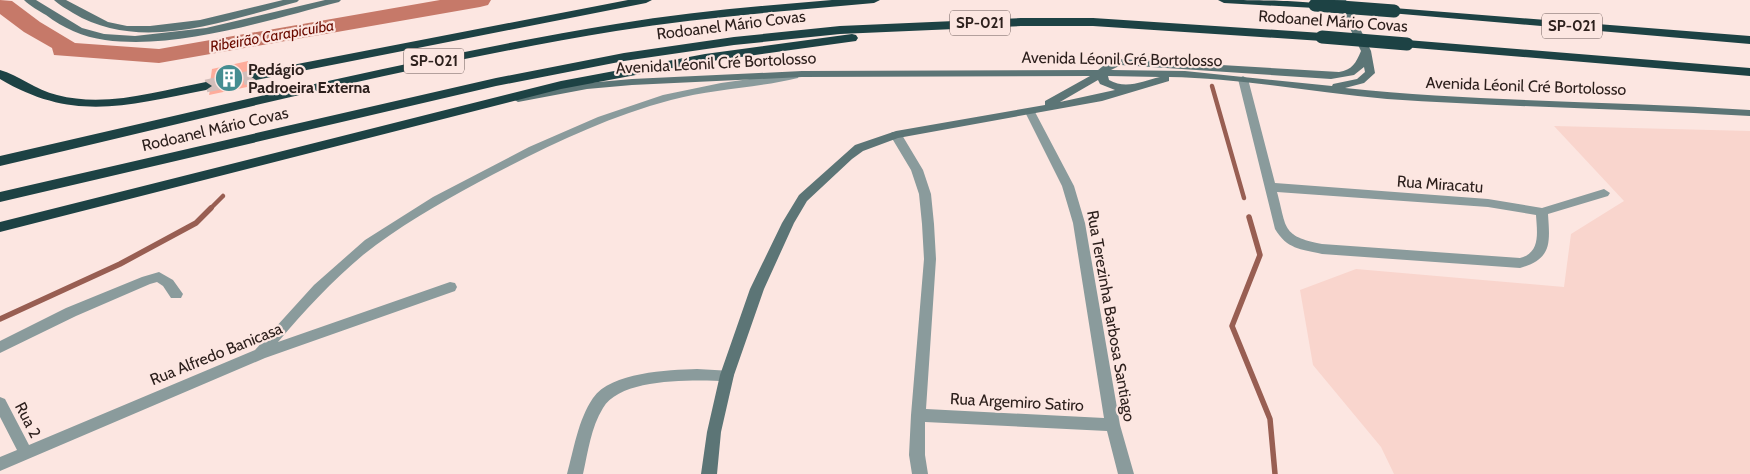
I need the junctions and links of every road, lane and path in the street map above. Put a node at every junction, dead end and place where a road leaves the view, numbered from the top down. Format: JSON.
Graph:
{"nodes":[{"id":1,"x":29,"y":0,"type":"edge"},
{"id":2,"x":59,"y":0,"type":"edge"},
{"id":3,"x":294,"y":0,"type":"edge"},
{"id":4,"x":336,"y":0,"type":"edge"},
{"id":5,"x":646,"y":0,"type":"edge"},
{"id":6,"x":874,"y":0,"type":"edge"},
{"id":7,"x":1224,"y":0,"type":"edge"},
{"id":8,"x":1341,"y":0,"type":"edge"},
{"id":9,"x":71,"y":3,"type":"edge"},
{"id":10,"x":959,"y":24,"type":"junction"},
{"id":11,"x":1750,"y":40,"type":"edge"},
{"id":12,"x":1366,"y":51,"type":"junction"},
{"id":13,"x":1750,"y":72,"type":"edge"},
{"id":14,"x":0,"y":74,"type":"edge"},
{"id":15,"x":802,"y":74,"type":"junction"},
{"id":16,"x":1102,"y":74,"type":"junction"},
{"id":17,"x":1186,"y":74,"type":"junction"},
{"id":18,"x":256,"y":76,"type":"tunnel mouth"},
{"id":19,"x":1243,"y":79,"type":"junction"},
{"id":20,"x":206,"y":86,"type":"tunnel mouth"},
{"id":21,"x":1316,"y":88,"type":"junction"},
{"id":22,"x":1130,"y":89,"type":"junction"},
{"id":23,"x":494,"y":103,"type":"junction"},
{"id":24,"x":1033,"y":111,"type":"junction"},
{"id":25,"x":1750,"y":113,"type":"edge"},
{"id":26,"x":896,"y":136,"type":"junction"},
{"id":27,"x":0,"y":162,"type":"edge"},
{"id":28,"x":1270,"y":187,"type":"junction"},
{"id":29,"x":1604,"y":193,"type":"dead end"},
{"id":30,"x":0,"y":197,"type":"edge"},
{"id":31,"x":1542,"y":212,"type":"junction"},
{"id":32,"x":0,"y":229,"type":"edge"},
{"id":33,"x":450,"y":287,"type":"dead end"},
{"id":34,"x":176,"y":294,"type":"dead end"},
{"id":35,"x":0,"y":347,"type":"edge"},
{"id":36,"x":260,"y":354,"type":"junction"},
{"id":37,"x":727,"y":375,"type":"junction"},
{"id":38,"x":0,"y":403,"type":"edge"},
{"id":39,"x":918,"y":415,"type":"junction"},
{"id":40,"x":1114,"y":425,"type":"junction"},
{"id":41,"x":26,"y":453,"type":"junction"},
{"id":42,"x":0,"y":464,"type":"edge"},
{"id":43,"x":575,"y":474,"type":"edge"},
{"id":44,"x":709,"y":474,"type":"edge"},
{"id":45,"x":920,"y":474,"type":"edge"},
{"id":46,"x":1126,"y":474,"type":"edge"}],
"edges":[{"from":1,"to":4,"type":"main road"},
{"from":2,"to":9,"type":"main road"},
{"from":3,"to":9,"type":"main road"},
{"from":5,"to":18,"type":"highway"},
{"from":6,"to":27,"type":"highway","name":"Rodoanel Mário Covas","number":"SP-021"},
{"from":7,"to":11,"type":"highway","name":"Rodoanel Mário Covas","number":"SP-021","bridge":true},
{"from":8,"to":12,"type":"main road"},
{"from":10,"to":13,"type":"highway","name":"Rodoanel Mário Covas","number":"SP-021","bridge":true},
{"from":10,"to":23,"type":"highway"},
{"from":10,"to":30,"type":"highway","name":"Rodoanel Mário Covas","number":"SP-021"},
{"from":12,"to":16,"type":"main road"},
{"from":12,"to":21,"type":"main road"},
{"from":14,"to":20,"type":"highway"},
{"from":15,"to":16,"type":"main road","name":"Avenida Léonil Cré Bortolosso"},
{"from":15,"to":23,"type":"main road","name":"Avenida Léonil Cré Bortolosso"},
{"from":15,"to":36,"type":"street"},
{"from":16,"to":17,"type":"main road","name":"Avenida Léonil Cré Bortolosso"},
{"from":16,"to":22,"type":"main road"},
{"from":16,"to":24,"type":"main road"},
{"from":17,"to":19,"type":"main road","name":"Avenida Léonil Cré Bortolosso"},
{"from":17,"to":22,"type":"main road"},
{"from":19,"to":21,"type":"main road","name":"Avenida Léonil Cré Bortolosso"},
{"from":19,"to":28,"type":"street"},
{"from":21,"to":25,"type":"main road","name":"Avenida Léonil Cré Bortolosso"},
{"from":22,"to":24,"type":"main road"},
{"from":23,"to":32,"type":"highway"},
{"from":24,"to":26,"type":"main road"},
{"from":24,"to":40,"type":"street","name":"Rua Terezinha Barbosa Santiago"},
{"from":26,"to":37,"type":"main road"},
{"from":26,"to":39,"type":"street"},
{"from":28,"to":31,"type":"street","name":"Rua Miracatu"},
{"from":28,"to":31,"type":"street"},
{"from":29,"to":31,"type":"street","name":"Rua Miracatu"},
{"from":33,"to":36,"type":"street","name":"Rua Alfredo Banicasa"},
{"from":34,"to":35,"type":"street"},
{"from":36,"to":41,"type":"street","name":"Rua Alfredo Banicasa"},
{"from":37,"to":43,"type":"street"},
{"from":37,"to":44,"type":"main road"},
{"from":38,"to":41,"type":"street","name":"Rua 2"},
{"from":39,"to":40,"type":"street","name":"Rua Argemiro Satiro"},
{"from":39,"to":45,"type":"street"},
{"from":40,"to":46,"type":"street","name":"Rua Terezinha Barbosa Santiago"},
{"from":41,"to":42,"type":"street","name":"Rua Alfredo Banicasa"}]}
